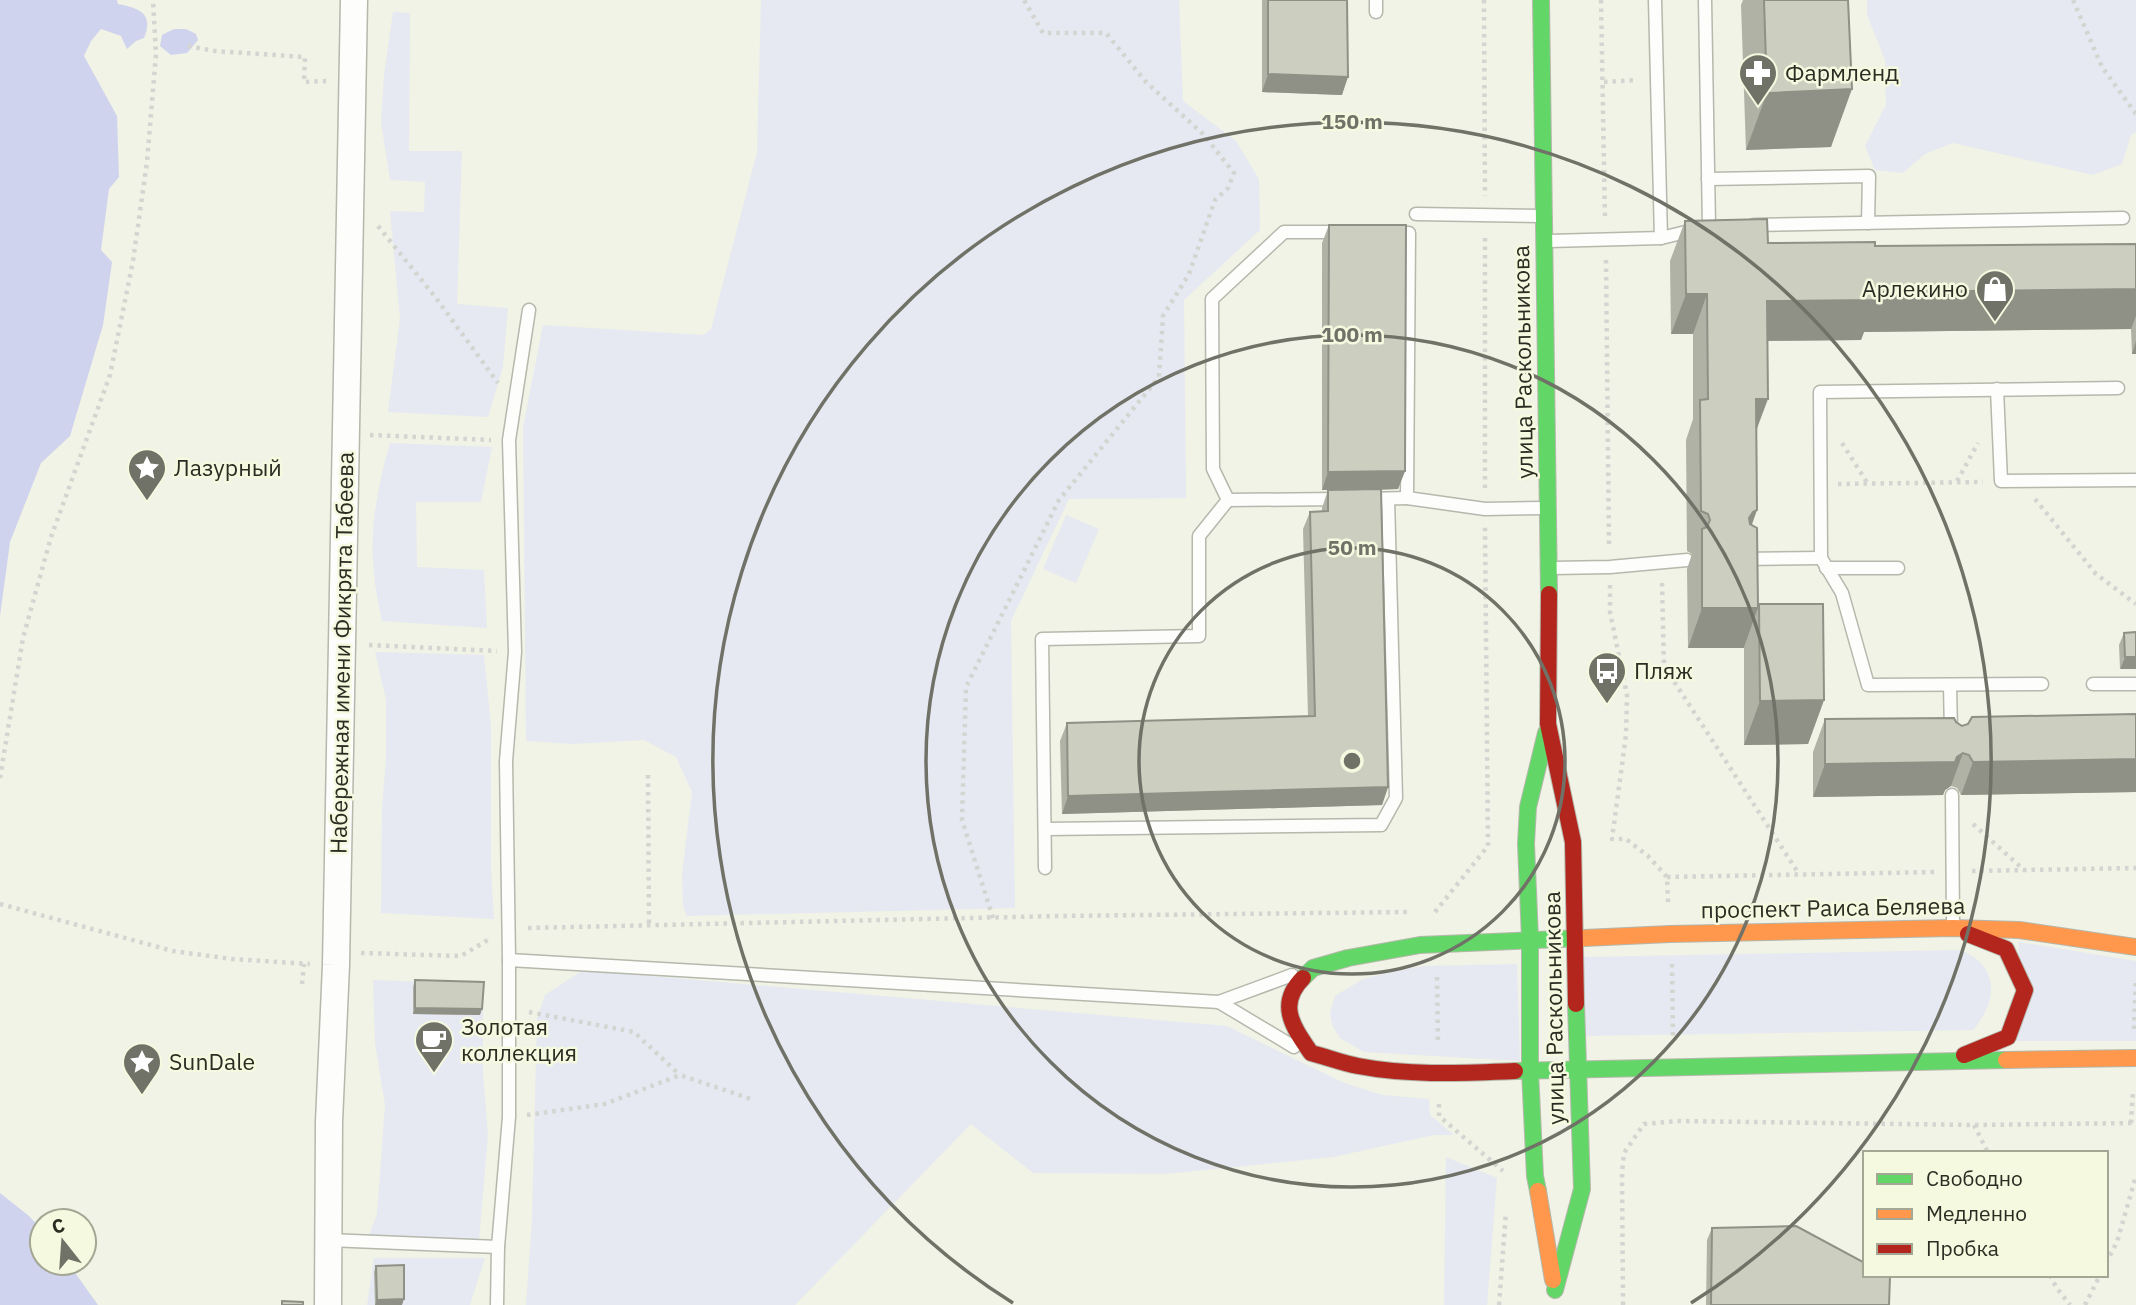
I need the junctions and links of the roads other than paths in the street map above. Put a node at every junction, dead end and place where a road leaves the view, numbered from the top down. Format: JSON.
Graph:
{"nodes":[{"id":1,"x":354,"y":0,"type":"edge"},
{"id":2,"x":1541,"y":0,"type":"edge"},
{"id":3,"x":1655,"y":0,"type":"edge"},
{"id":4,"x":1705,"y":0,"type":"edge"},
{"id":5,"x":1708,"y":179,"type":"junction"},
{"id":6,"x":1416,"y":214,"type":"dead end"},
{"id":7,"x":1545,"y":216,"type":"junction"},
{"id":8,"x":2123,"y":218,"type":"dead end"},
{"id":9,"x":1868,"y":223,"type":"junction"},
{"id":10,"x":1722,"y":226,"type":"junction"},
{"id":11,"x":1353,"y":232,"type":"edge"},
{"id":12,"x":1381,"y":233,"type":"edge"},
{"id":13,"x":1661,"y":238,"type":"junction"},
{"id":14,"x":1545,"y":241,"type":"junction"},
{"id":15,"x":529,"y":310,"type":"dead end"},
{"id":16,"x":2118,"y":388,"type":"dead end"},
{"id":17,"x":1997,"y":389,"type":"junction"},
{"id":18,"x":2136,"y":480,"type":"edge"},
{"id":19,"x":1407,"y":498,"type":"junction"},
{"id":20,"x":1228,"y":499,"type":"junction"},
{"id":21,"x":1388,"y":499,"type":"junction"},
{"id":22,"x":1548,"y":508,"type":"junction"},
{"id":23,"x":1743,"y":559,"type":"edge"},
{"id":24,"x":1687,"y":560,"type":"dead end"},
{"id":25,"x":1823,"y":563,"type":"junction"},
{"id":26,"x":1549,"y":568,"type":"junction"},
{"id":27,"x":1898,"y":568,"type":"dead end"},
{"id":28,"x":2042,"y":684,"type":"dead end"},
{"id":29,"x":2092,"y":684,"type":"dead end"},
{"id":30,"x":2136,"y":684,"type":"edge"},
{"id":31,"x":1950,"y":685,"type":"junction"},
{"id":32,"x":1548,"y":724,"type":"junction"},
{"id":33,"x":1951,"y":750,"type":"edge"},
{"id":34,"x":1952,"y":800,"type":"edge"},
{"id":35,"x":1045,"y":829,"type":"junction"},
{"id":36,"x":1045,"y":868,"type":"dead end"},
{"id":37,"x":1953,"y":928,"type":"junction"},
{"id":38,"x":1530,"y":939,"type":"junction"},
{"id":39,"x":1574,"y":939,"type":"junction"},
{"id":40,"x":2136,"y":947,"type":"edge"},
{"id":41,"x":509,"y":960,"type":"junction"},
{"id":42,"x":1313,"y":968,"type":"junction"},
{"id":43,"x":1219,"y":1002,"type":"junction"},
{"id":44,"x":1311,"y":1053,"type":"junction"},
{"id":45,"x":2136,"y":1058,"type":"edge"},
{"id":46,"x":1950,"y":1060,"type":"junction"},
{"id":47,"x":1577,"y":1068,"type":"junction"},
{"id":48,"x":1530,"y":1071,"type":"junction"},
{"id":49,"x":328,"y":1240,"type":"junction"},
{"id":50,"x":498,"y":1247,"type":"junction"},
{"id":51,"x":1555,"y":1298,"type":"edge"},
{"id":52,"x":328,"y":1305,"type":"edge"},
{"id":53,"x":497,"y":1305,"type":"edge"}],
"edges":[{"from":1,"to":49,"type":"street","name":"Набережная имени Фикрята Табеева"},
{"from":2,"to":7,"type":"street","name":"улица Раскольникова"},
{"from":3,"to":13,"type":"lane"},
{"from":4,"to":5,"type":"lane"},
{"from":5,"to":9,"type":"lane"},
{"from":5,"to":10,"type":"lane"},
{"from":6,"to":7,"type":"lane"},
{"from":7,"to":14,"type":"street","name":"улица Раскольникова"},
{"from":8,"to":9,"type":"lane"},
{"from":9,"to":10,"type":"lane"},
{"from":10,"to":13,"type":"lane"},
{"from":11,"to":20,"type":"lane"},
{"from":12,"to":19,"type":"lane"},
{"from":13,"to":14,"type":"lane"},
{"from":14,"to":22,"type":"street","name":"улица Раскольникова"},
{"from":15,"to":41,"type":"lane"},
{"from":16,"to":17,"type":"lane"},
{"from":17,"to":18,"type":"lane"},
{"from":17,"to":25,"type":"lane"},
{"from":19,"to":21,"type":"lane"},
{"from":19,"to":22,"type":"lane"},
{"from":20,"to":21,"type":"lane"},
{"from":20,"to":35,"type":"lane"},
{"from":21,"to":35,"type":"lane"},
{"from":22,"to":26,"type":"street","name":"улица Раскольникова"},
{"from":23,"to":25,"type":"lane"},
{"from":24,"to":26,"type":"lane"},
{"from":25,"to":27,"type":"lane"},
{"from":25,"to":31,"type":"lane"},
{"from":26,"to":32,"type":"street","name":"улица Раскольникова"},
{"from":28,"to":31,"type":"lane"},
{"from":29,"to":30,"type":"lane"},
{"from":31,"to":33,"type":"lane"},
{"from":32,"to":38,"type":"street","name":"улица Раскольникова"},
{"from":32,"to":39,"type":"street","name":"улица Раскольникова"},
{"from":34,"to":37,"type":"lane"},
{"from":35,"to":36,"type":"lane"},
{"from":37,"to":39,"type":"street","name":"проспект Раиса Беляева"},
{"from":37,"to":40,"type":"street","name":"проспект Раиса Беляева"},
{"from":37,"to":46,"type":"street"},
{"from":38,"to":39,"type":"street","name":"проспект Раиса Беляева"},
{"from":38,"to":42,"type":"street","name":"проспект Раиса Беляева"},
{"from":38,"to":48,"type":"street","name":"улица Раскольникова"},
{"from":39,"to":47,"type":"street","name":"улица Раскольникова"},
{"from":41,"to":43,"type":"lane"},
{"from":41,"to":50,"type":"lane"},
{"from":42,"to":43,"type":"lane"},
{"from":42,"to":44,"type":"street"},
{"from":43,"to":44,"type":"lane"},
{"from":44,"to":48,"type":"street"},
{"from":45,"to":46,"type":"street"},
{"from":46,"to":47,"type":"street"},
{"from":47,"to":48,"type":"street"},
{"from":47,"to":51,"type":"street","name":"улица Раскольникова"},
{"from":48,"to":51,"type":"street","name":"улица Раскольникова"},
{"from":49,"to":50,"type":"lane"},
{"from":49,"to":52,"type":"street","name":"Набережная имени Фикрята Табеева"},
{"from":50,"to":53,"type":"lane"}]}
